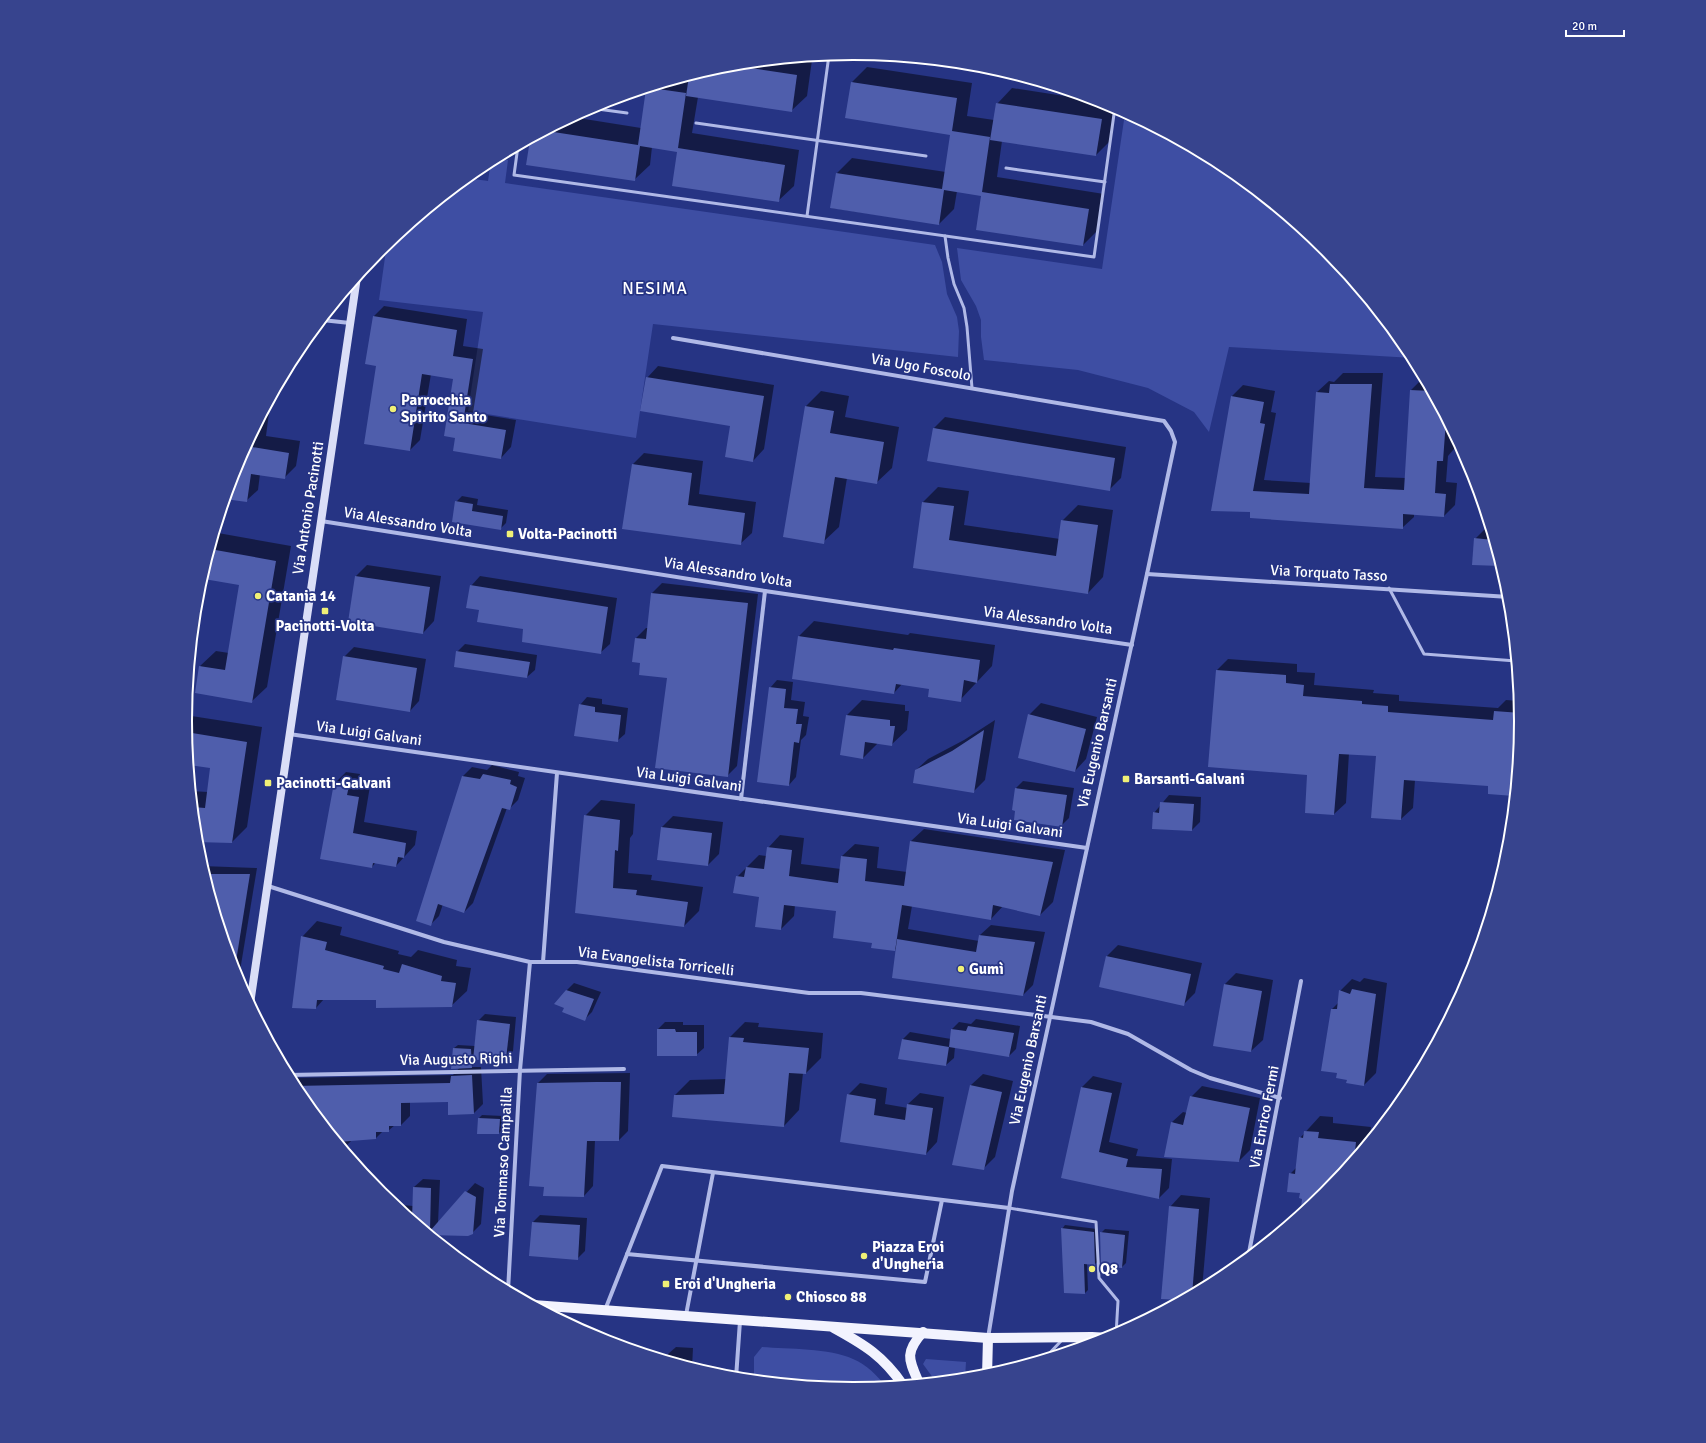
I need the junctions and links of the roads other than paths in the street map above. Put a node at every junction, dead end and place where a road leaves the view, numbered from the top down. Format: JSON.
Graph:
{"nodes":[{"id":1,"x":828,"y":61,"type":"edge"},
{"id":2,"x":601,"y":109,"type":"edge"},
{"id":3,"x":628,"y":113,"type":"dead end"},
{"id":4,"x":1114,"y":114,"type":"edge"},
{"id":5,"x":696,"y":123,"type":"dead end"},
{"id":6,"x":817,"y":140,"type":"junction"},
{"id":7,"x":517,"y":152,"type":"edge"},
{"id":8,"x":926,"y":156,"type":"dead end"},
{"id":9,"x":1006,"y":168,"type":"dead end"},
{"id":10,"x":1105,"y":182,"type":"junction"},
{"id":11,"x":807,"y":216,"type":"junction"},
{"id":12,"x":945,"y":236,"type":"junction"},
{"id":13,"x":356,"y":285,"type":"edge"},
{"id":14,"x":327,"y":321,"type":"edge"},
{"id":15,"x":350,"y":323,"type":"junction"},
{"id":16,"x":673,"y":338,"type":"dead end"},
{"id":17,"x":972,"y":388,"type":"junction"},
{"id":18,"x":1164,"y":421,"type":"joint"},
{"id":19,"x":321,"y":521,"type":"junction"},
{"id":20,"x":1147,"y":574,"type":"junction"},
{"id":21,"x":1389,"y":588,"type":"junction"},
{"id":22,"x":766,"y":590,"type":"junction"},
{"id":23,"x":1503,"y":597,"type":"edge"},
{"id":24,"x":1132,"y":645,"type":"junction"},
{"id":25,"x":1511,"y":661,"type":"edge"},
{"id":26,"x":289,"y":734,"type":"junction"},
{"id":27,"x":557,"y":772,"type":"junction"},
{"id":28,"x":741,"y":799,"type":"junction"},
{"id":29,"x":1086,"y":848,"type":"junction"},
{"id":30,"x":268,"y":886,"type":"junction"},
{"id":31,"x":530,"y":962,"type":"junction"},
{"id":32,"x":543,"y":962,"type":"junction"},
{"id":33,"x":1301,"y":981,"type":"dead end"},
{"id":34,"x":251,"y":995,"type":"edge"},
{"id":35,"x":1049,"y":1017,"type":"junction"},
{"id":36,"x":624,"y":1069,"type":"dead end"},
{"id":37,"x":520,"y":1070,"type":"junction"},
{"id":38,"x":294,"y":1075,"type":"edge"},
{"id":39,"x":1280,"y":1098,"type":"junction"},
{"id":40,"x":713,"y":1172,"type":"junction"},
{"id":41,"x":942,"y":1200,"type":"junction"},
{"id":42,"x":1009,"y":1208,"type":"junction"},
{"id":43,"x":1249,"y":1251,"type":"edge"},
{"id":44,"x":627,"y":1254,"type":"junction"},
{"id":45,"x":697,"y":1260,"type":"junction"},
{"id":46,"x":508,"y":1286,"type":"edge"},
{"id":47,"x":546,"y":1307,"type":"edge"},
{"id":48,"x":605,"y":1310,"type":"junction"},
{"id":49,"x":686,"y":1316,"type":"junction"},
{"id":50,"x":740,"y":1319,"type":"junction"},
{"id":51,"x":831,"y":1326,"type":"junction"},
{"id":52,"x":1116,"y":1328,"type":"edge"},
{"id":53,"x":923,"y":1332,"type":"junction"},
{"id":54,"x":1065,"y":1337,"type":"junction"},
{"id":55,"x":1095,"y":1337,"type":"edge"},
{"id":56,"x":988,"y":1338,"type":"junction"},
{"id":57,"x":1050,"y":1353,"type":"edge"},
{"id":58,"x":987,"y":1369,"type":"edge"},
{"id":59,"x":736,"y":1372,"type":"edge"},
{"id":60,"x":917,"y":1380,"type":"edge"},
{"id":61,"x":901,"y":1381,"type":"edge"}],
"edges":[{"from":1,"to":6,"type":"lane"},
{"from":2,"to":3,"type":"lane"},
{"from":4,"to":10,"type":"lane"},
{"from":5,"to":6,"type":"lane"},
{"from":6,"to":8,"type":"lane"},
{"from":6,"to":11,"type":"lane"},
{"from":7,"to":11,"type":"lane"},
{"from":9,"to":10,"type":"lane"},
{"from":10,"to":12,"type":"lane"},
{"from":11,"to":12,"type":"lane"},
{"from":12,"to":17,"type":"lane"},
{"from":13,"to":15,"type":"main road","name":"Via Antonio Pacinotti"},
{"from":14,"to":15,"type":"street"},
{"from":15,"to":19,"type":"main road","name":"Via Antonio Pacinotti"},
{"from":16,"to":17,"type":"street","name":"Via Ugo Foscolo"},
{"from":17,"to":18,"type":"street","name":"Via Ugo Foscolo"},
{"from":18,"to":20,"type":"street","name":"Via Eugenio Barsanti"},
{"from":19,"to":22,"type":"street","name":"Via Alessandro Volta"},
{"from":19,"to":26,"type":"main road","name":"Via Antonio Pacinotti"},
{"from":20,"to":21,"type":"street","name":"Via Torquato Tasso"},
{"from":20,"to":24,"type":"street","name":"Via Eugenio Barsanti"},
{"from":21,"to":23,"type":"street","name":"Via Torquato Tasso"},
{"from":21,"to":25,"type":"lane"},
{"from":22,"to":24,"type":"street","name":"Via Alessandro Volta"},
{"from":22,"to":28,"type":"street"},
{"from":24,"to":29,"type":"street","name":"Via Eugenio Barsanti"},
{"from":26,"to":27,"type":"street","name":"Via Luigi Galvani"},
{"from":26,"to":30,"type":"main road","name":"Via Antonio Pacinotti"},
{"from":27,"to":28,"type":"street","name":"Via Luigi Galvani"},
{"from":27,"to":32,"type":"street"},
{"from":28,"to":29,"type":"street","name":"Via Luigi Galvani"},
{"from":29,"to":35,"type":"street","name":"Via Eugenio Barsanti"},
{"from":30,"to":31,"type":"street","name":"Via Evangelista Torricelli"},
{"from":30,"to":34,"type":"main road","name":"Via Antonio Pacinotti"},
{"from":31,"to":32,"type":"street","name":"Via Evangelista Torricelli"},
{"from":31,"to":37,"type":"street","name":"Via Tommaso Campailla"},
{"from":32,"to":35,"type":"street","name":"Via Evangelista Torricelli"},
{"from":33,"to":39,"type":"street","name":"Via Enrico Fermi"},
{"from":35,"to":39,"type":"street","name":"Via Evangelista Torricelli"},
{"from":35,"to":42,"type":"street","name":"Via Eugenio Barsanti"},
{"from":36,"to":37,"type":"street","name":"Via Augusto Righi"},
{"from":37,"to":38,"type":"street","name":"Via Augusto Righi"},
{"from":37,"to":46,"type":"street","name":"Via Tommaso Campailla"},
{"from":39,"to":43,"type":"street","name":"Via Enrico Fermi"},
{"from":40,"to":41,"type":"street"},
{"from":40,"to":44,"type":"street"},
{"from":40,"to":45,"type":"street"},
{"from":41,"to":42,"type":"street"},
{"from":41,"to":45,"type":"street"},
{"from":42,"to":52,"type":"lane"},
{"from":42,"to":56,"type":"street","name":"Via Eugenio Barsanti"},
{"from":44,"to":45,"type":"street"},
{"from":44,"to":48,"type":"street"},
{"from":45,"to":49,"type":"street"},
{"from":47,"to":48,"type":"main road"},
{"from":48,"to":49,"type":"main road"},
{"from":49,"to":50,"type":"main road"},
{"from":50,"to":51,"type":"main road"},
{"from":50,"to":59,"type":"street"},
{"from":51,"to":53,"type":"main road"},
{"from":51,"to":61,"type":"main road"},
{"from":53,"to":56,"type":"main road"},
{"from":53,"to":60,"type":"main road"},
{"from":54,"to":55,"type":"main road"},
{"from":54,"to":56,"type":"main road"},
{"from":54,"to":57,"type":"lane"},
{"from":56,"to":58,"type":"main road"}]}
